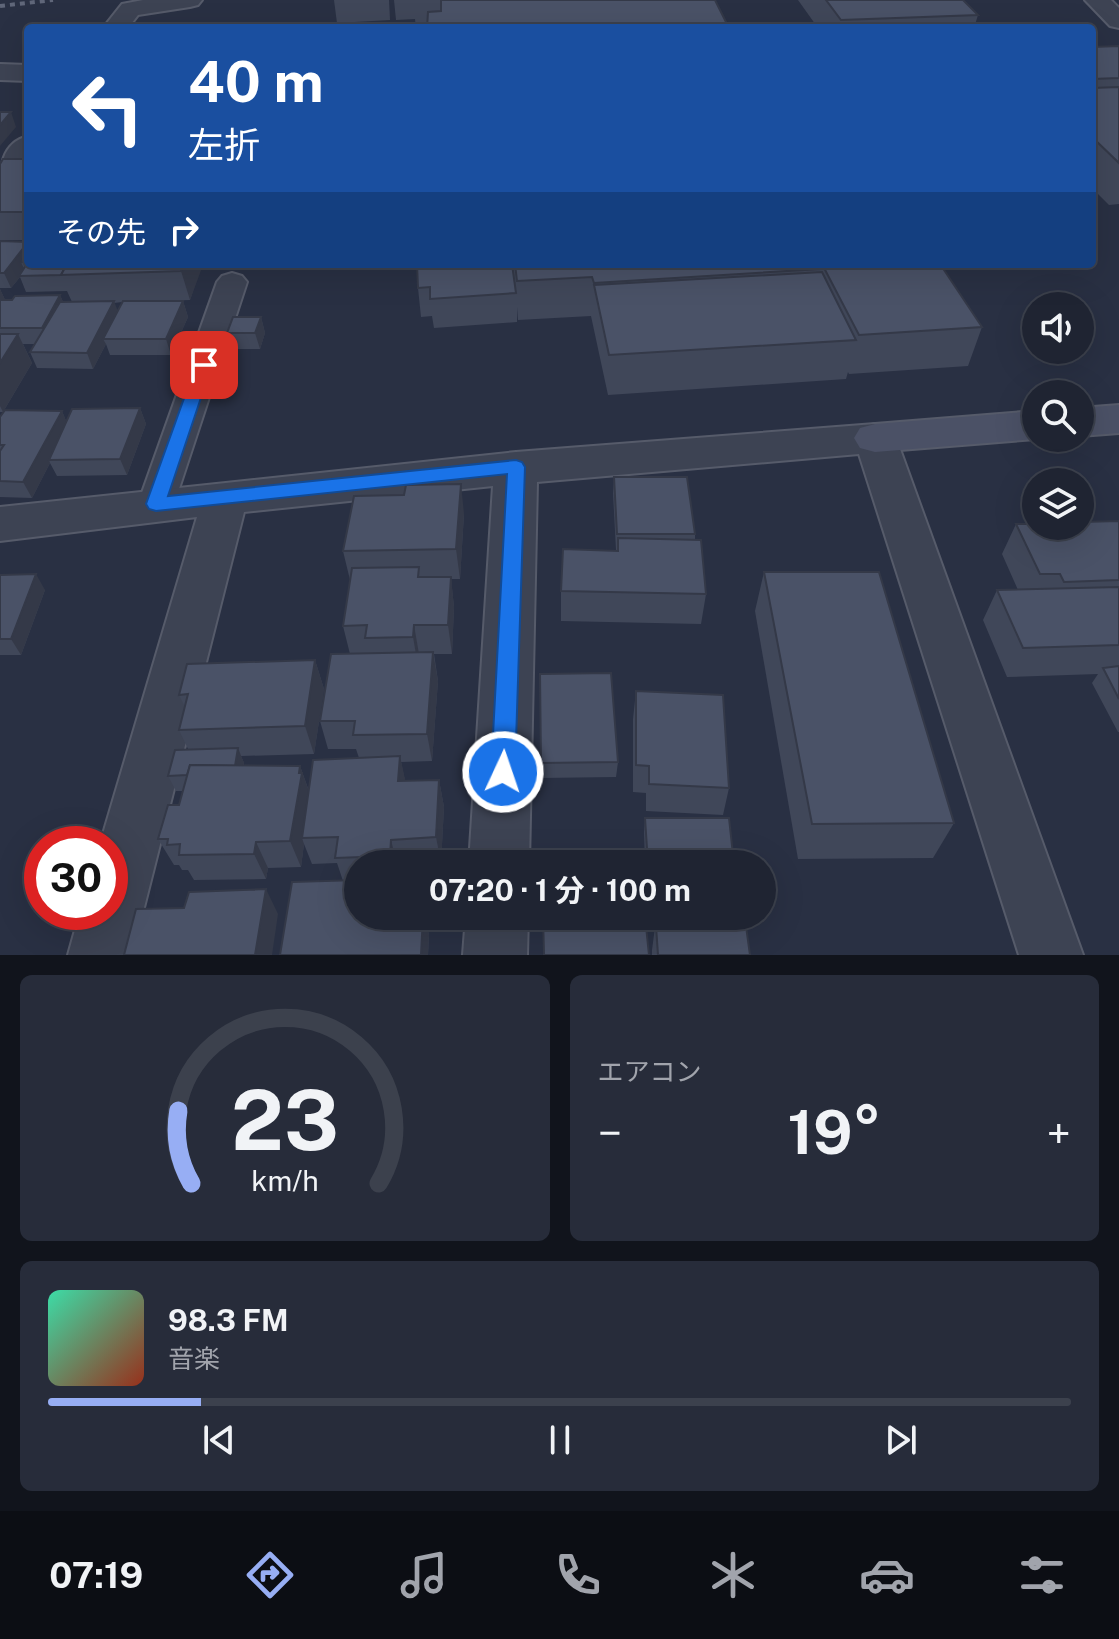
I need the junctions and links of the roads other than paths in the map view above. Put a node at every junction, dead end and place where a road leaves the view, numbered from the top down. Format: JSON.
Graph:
{"nodes":[{"id":1,"x":190,"y":0,"type":"edge"},
{"id":2,"x":1097,"y":0,"type":"edge"},
{"id":3,"x":127,"y":12,"type":"edge"},
{"id":4,"x":1119,"y":21,"type":"edge"},
{"id":5,"x":0,"y":72,"type":"edge"},
{"id":6,"x":24,"y":73,"type":"edge"},
{"id":7,"x":24,"y":153,"type":"edge"},
{"id":8,"x":11,"y":178,"type":"edge"},
{"id":9,"x":232,"y":282,"type":"dead end"},
{"id":10,"x":1119,"y":419,"type":"edge"},
{"id":11,"x":1094,"y":421,"type":"edge"},
{"id":12,"x":1022,"y":426,"type":"edge"},
{"id":13,"x":875,"y":438,"type":"junction"},
{"id":14,"x":516,"y":467,"type":"junction"},
{"id":15,"x":225,"y":497,"type":"junction"},
{"id":16,"x":156,"y":504,"type":"junction"},
{"id":17,"x":0,"y":524,"type":"edge"},
{"id":18,"x":500,"y":850,"type":"edge"},
{"id":19,"x":496,"y":930,"type":"edge"},
{"id":20,"x":100,"y":955,"type":"edge"},
{"id":21,"x":495,"y":955,"type":"edge"},
{"id":22,"x":1051,"y":955,"type":"edge"}],
"edges":[{"from":1,"to":3,"type":"street"},
{"from":2,"to":4,"type":"street"},
{"from":5,"to":6,"type":"street"},
{"from":7,"to":8,"type":"street"},
{"from":9,"to":16,"type":"lane"},
{"from":10,"to":11,"type":"street"},
{"from":12,"to":13,"type":"street"},
{"from":13,"to":14,"type":"street"},
{"from":13,"to":22,"type":"street"},
{"from":14,"to":15,"type":"street"},
{"from":14,"to":18,"type":"street"},
{"from":15,"to":16,"type":"street"},
{"from":15,"to":20,"type":"street"},
{"from":16,"to":17,"type":"street"},
{"from":19,"to":21,"type":"street"}]}
